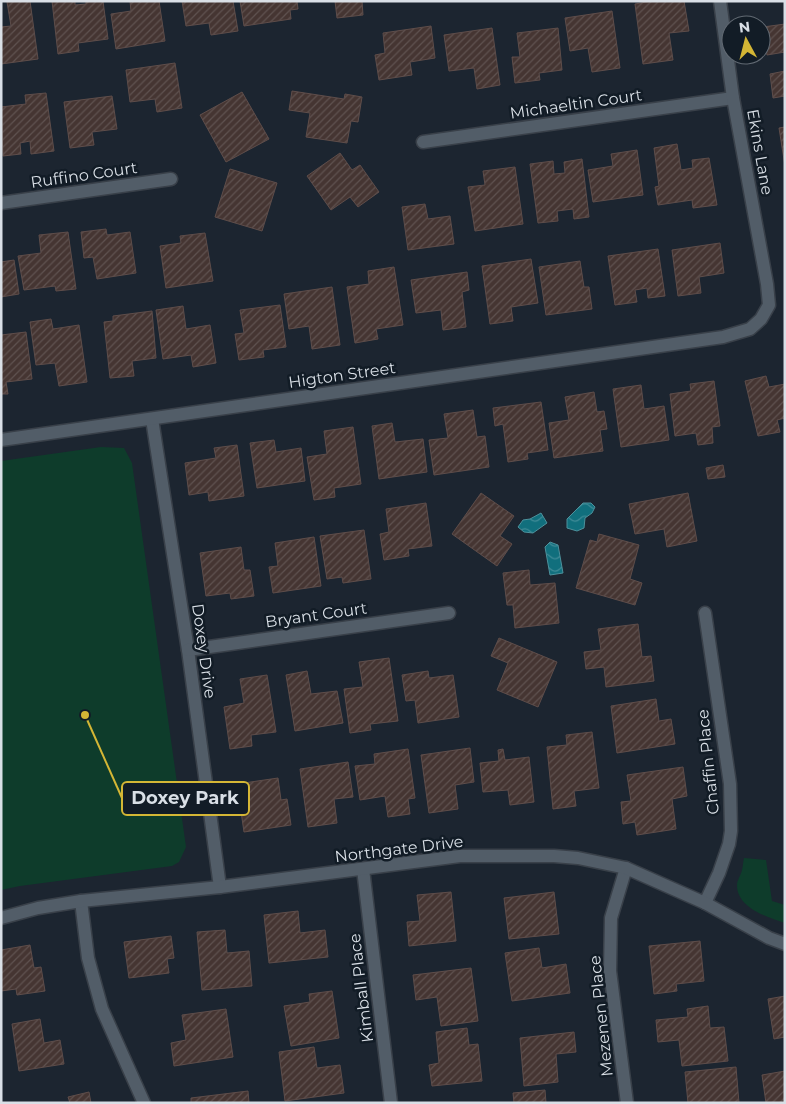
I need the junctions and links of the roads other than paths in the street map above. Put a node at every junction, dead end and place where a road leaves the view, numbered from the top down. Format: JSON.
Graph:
{"nodes":[{"id":1,"x":720,"y":1,"type":"edge"},
{"id":2,"x":734,"y":98,"type":"junction"},
{"id":3,"x":422,"y":142,"type":"dead end"},
{"id":4,"x":171,"y":179,"type":"dead end"},
{"id":5,"x":1,"y":203,"type":"edge"},
{"id":6,"x":688,"y":342,"type":"joint"},
{"id":7,"x":152,"y":419,"type":"junction"},
{"id":8,"x":1,"y":440,"type":"edge"},
{"id":9,"x":449,"y":613,"type":"dead end"},
{"id":10,"x":705,"y":613,"type":"dead end"},
{"id":11,"x":188,"y":650,"type":"junction"},
{"id":12,"x":626,"y":868,"type":"junction"},
{"id":13,"x":363,"y":869,"type":"junction"},
{"id":14,"x":220,"y":887,"type":"junction"},
{"id":15,"x":80,"y":901,"type":"junction"},
{"id":16,"x":705,"y":903,"type":"junction"},
{"id":17,"x":1,"y":918,"type":"edge"},
{"id":18,"x":785,"y":944,"type":"edge"},
{"id":19,"x":144,"y":1103,"type":"edge"},
{"id":20,"x":391,"y":1103,"type":"edge"},
{"id":21,"x":627,"y":1103,"type":"edge"}],
"edges":[{"from":1,"to":2,"type":"street","name":"Ekins Lane"},
{"from":2,"to":3,"type":"street","name":"Michaeltin Court"},
{"from":2,"to":6,"type":"street","name":"Ekins Lane"},
{"from":4,"to":5,"type":"street","name":"Ruffino Court"},
{"from":6,"to":7,"type":"street","name":"Higton Street"},
{"from":7,"to":8,"type":"street","name":"Higton Street"},
{"from":7,"to":11,"type":"street","name":"Doxey Drive"},
{"from":9,"to":11,"type":"street","name":"Bryant Court"},
{"from":10,"to":16,"type":"street","name":"Chaffin Place"},
{"from":11,"to":14,"type":"street","name":"Doxey Drive"},
{"from":12,"to":13,"type":"street","name":"Northgate Drive"},
{"from":12,"to":16,"type":"street","name":"Northgate Drive"},
{"from":12,"to":21,"type":"street","name":"Mezenen Place"},
{"from":13,"to":14,"type":"street","name":"Northgate Drive"},
{"from":13,"to":20,"type":"street","name":"Kimball Place"},
{"from":14,"to":15,"type":"street","name":"Northgate Drive"},
{"from":15,"to":17,"type":"street","name":"Northgate Drive"},
{"from":15,"to":19,"type":"street"},
{"from":16,"to":18,"type":"street","name":"Northgate Drive"}]}
